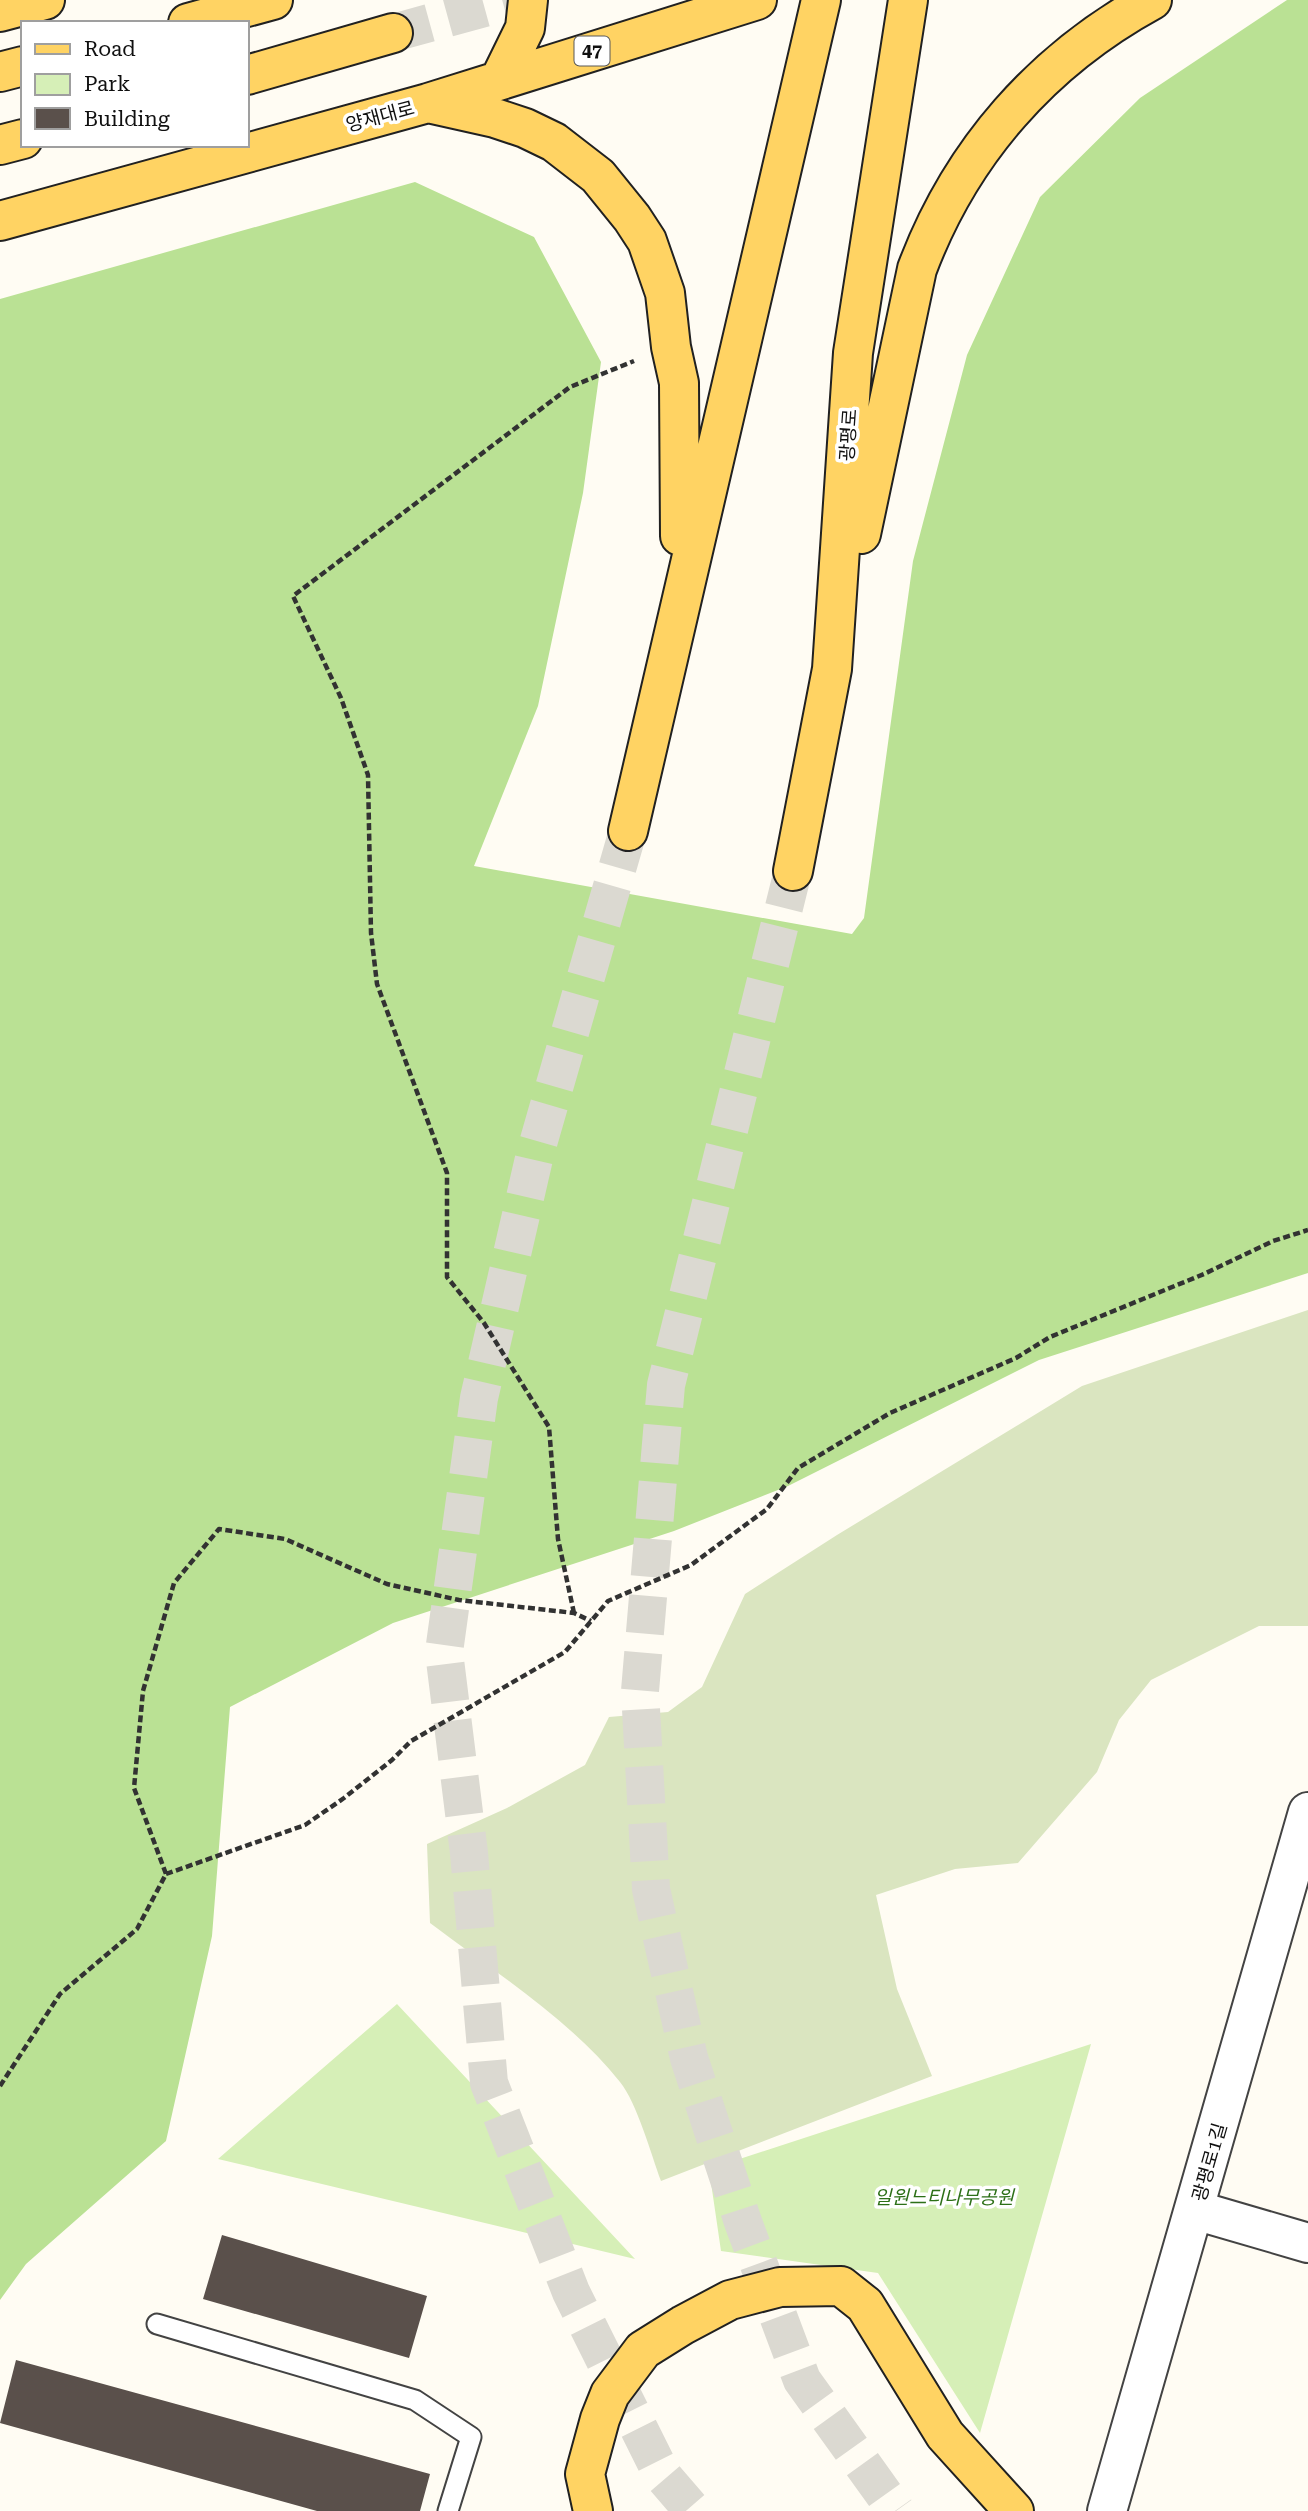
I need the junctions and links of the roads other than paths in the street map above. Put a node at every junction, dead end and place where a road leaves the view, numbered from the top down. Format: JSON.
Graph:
{"nodes":[{"id":1,"x":45,"y":0,"type":"edge"},
{"id":2,"x":273,"y":0,"type":"edge"},
{"id":3,"x":528,"y":0,"type":"edge"},
{"id":4,"x":757,"y":0,"type":"edge"},
{"id":5,"x":821,"y":0,"type":"edge"},
{"id":6,"x":908,"y":0,"type":"edge"},
{"id":7,"x":1152,"y":0,"type":"edge"},
{"id":8,"x":0,"y":12,"type":"edge"},
{"id":9,"x":195,"y":21,"type":"edge"},
{"id":10,"x":393,"y":33,"type":"tunnel mouth"},
{"id":11,"x":21,"y":67,"type":"edge"},
{"id":12,"x":0,"y":72,"type":"edge"},
{"id":13,"x":248,"y":75,"type":"edge"},
{"id":14,"x":500,"y":79,"type":"junction"},
{"id":15,"x":428,"y":103,"type":"junction"},
{"id":16,"x":21,"y":140,"type":"edge"},
{"id":17,"x":0,"y":145,"type":"edge"},
{"id":18,"x":0,"y":221,"type":"edge"},
{"id":19,"x":680,"y":601,"type":"junction"},
{"id":20,"x":832,"y":669,"type":"junction"},
{"id":21,"x":628,"y":831,"type":"tunnel mouth"},
{"id":22,"x":793,"y":871,"type":"tunnel mouth"},
{"id":23,"x":1308,"y":1812,"type":"edge"},
{"id":24,"x":1195,"y":2210,"type":"junction"},
{"id":25,"x":1308,"y":2243,"type":"edge"},
{"id":26,"x":157,"y":2325,"type":"dead end"},
{"id":27,"x":448,"y":2511,"type":"edge"},
{"id":28,"x":593,"y":2511,"type":"edge"},
{"id":29,"x":1014,"y":2511,"type":"edge"},
{"id":30,"x":1107,"y":2511,"type":"edge"}],
"edges":[{"from":1,"to":8,"type":"main road"},
{"from":2,"to":9,"type":"main road"},
{"from":3,"to":14,"type":"main road"},
{"from":4,"to":14,"type":"main road","name":"양재대로","number":"47"},
{"from":5,"to":19,"type":"main road"},
{"from":6,"to":20,"type":"main road","name":"광평로"},
{"from":7,"to":20,"type":"main road"},
{"from":10,"to":13,"type":"main road"},
{"from":11,"to":12,"type":"main road"},
{"from":14,"to":15,"type":"main road","name":"양재대로","number":"47"},
{"from":15,"to":18,"type":"main road","name":"양재대로","number":"47"},
{"from":15,"to":19,"type":"main road"},
{"from":16,"to":17,"type":"main road"},
{"from":19,"to":21,"type":"main road"},
{"from":20,"to":22,"type":"main road","name":"광평로"},
{"from":23,"to":24,"type":"street","name":"광평로1길"},
{"from":24,"to":25,"type":"street"},
{"from":24,"to":30,"type":"street","name":"광평로1길"},
{"from":26,"to":27,"type":"lane"},
{"from":28,"to":29,"type":"main road"}]}
